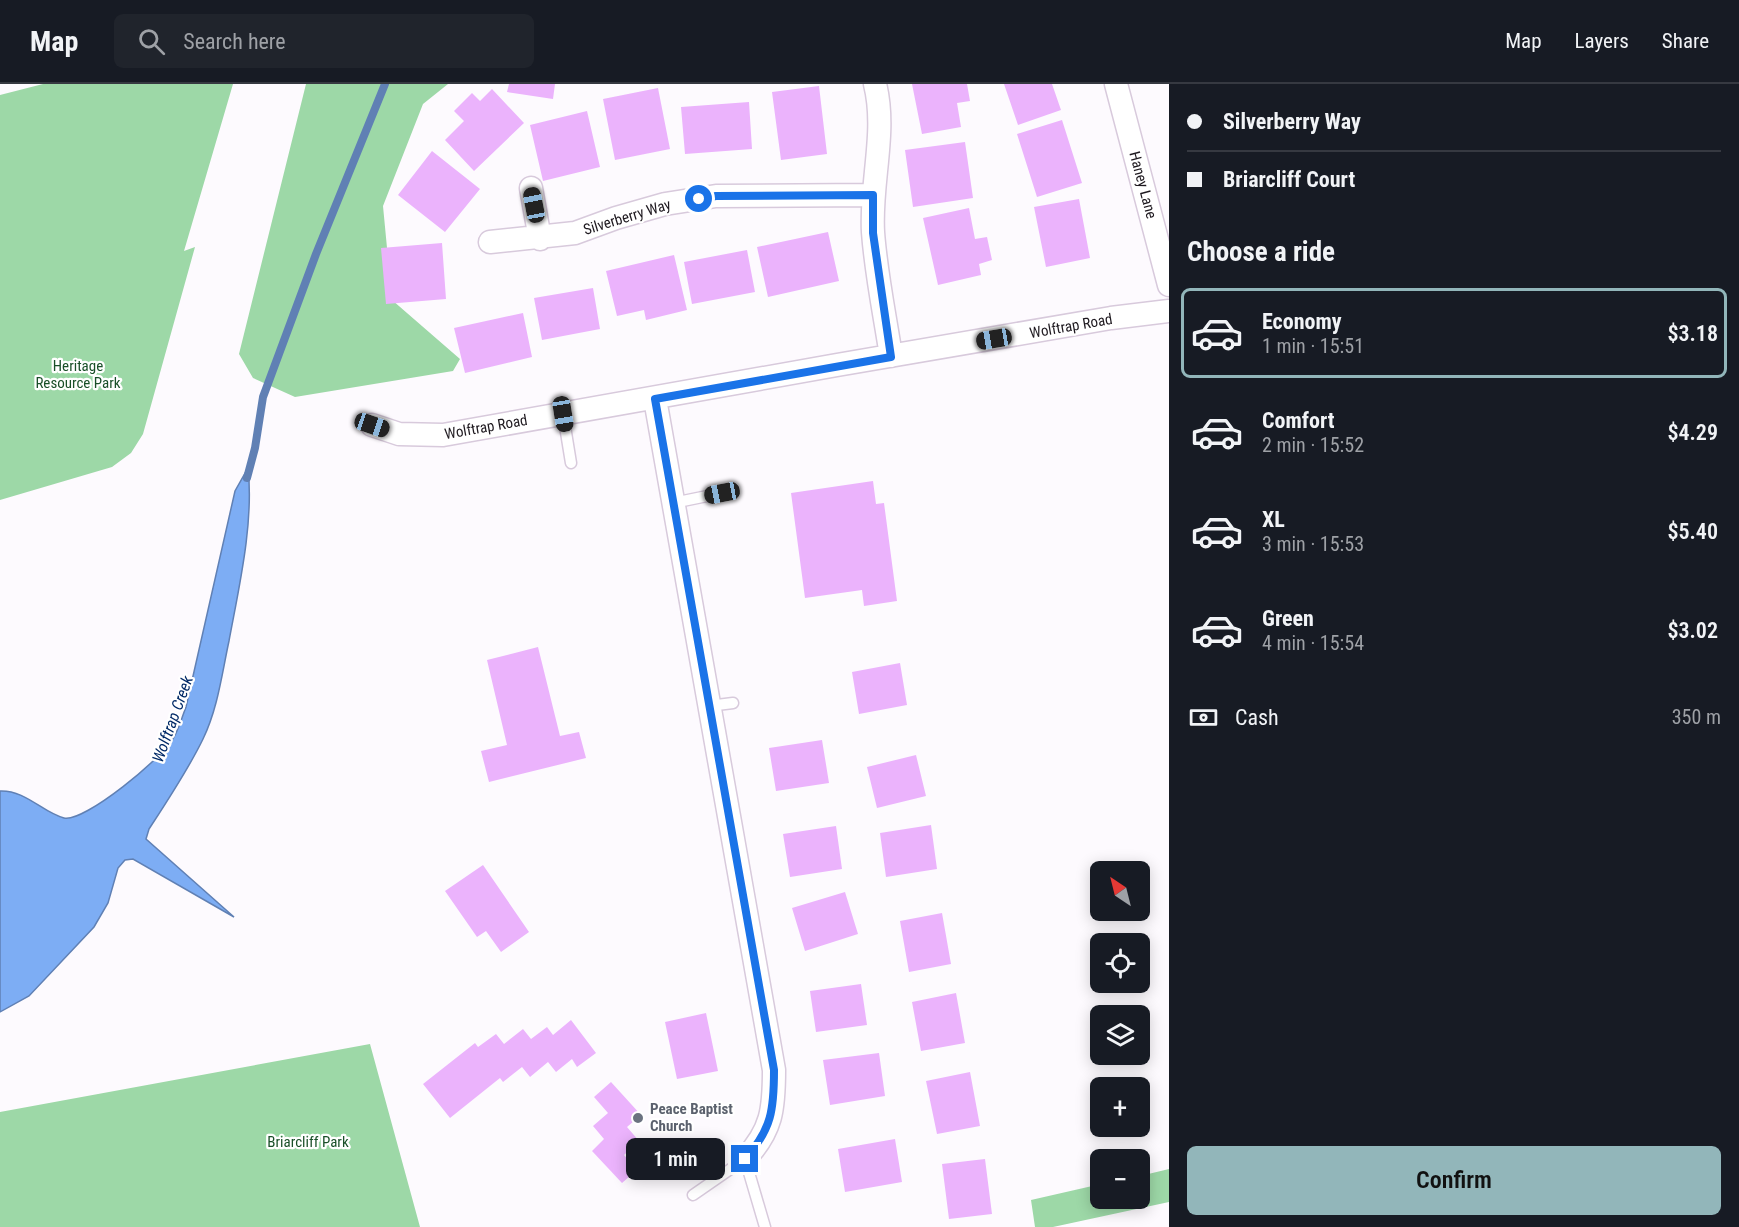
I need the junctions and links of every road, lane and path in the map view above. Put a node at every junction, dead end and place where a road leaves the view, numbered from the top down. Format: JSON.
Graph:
{"nodes":[{"id":1,"x":876,"y":84,"type":"edge"},
{"id":2,"x":1116,"y":84,"type":"edge"},
{"id":3,"x":531,"y":188,"type":"dead end"},
{"id":4,"x":873,"y":195,"type":"junction"},
{"id":5,"x":540,"y":238,"type":"junction"},
{"id":6,"x":490,"y":242,"type":"dead end"},
{"id":7,"x":1169,"y":285,"type":"edge"},
{"id":8,"x":1169,"y":311,"type":"edge"},
{"id":9,"x":891,"y":357,"type":"junction"},
{"id":10,"x":655,"y":399,"type":"junction"},
{"id":11,"x":563,"y":414,"type":"junction"},
{"id":12,"x":372,"y":425,"type":"dead end"},
{"id":13,"x":571,"y":463,"type":"dead end"},
{"id":14,"x":722,"y":493,"type":"dead end"},
{"id":15,"x":673,"y":503,"type":"junction"},
{"id":16,"x":733,"y":703,"type":"dead end"},
{"id":17,"x":709,"y":706,"type":"junction"},
{"id":18,"x":745,"y":1159,"type":"junction"},
{"id":19,"x":693,"y":1195,"type":"dead end"},
{"id":20,"x":765,"y":1227,"type":"edge"}],
"edges":[{"from":1,"to":4,"type":"street"},
{"from":2,"to":7,"type":"street","name":"Haney Lane"},
{"from":3,"to":5,"type":"street"},
{"from":4,"to":5,"type":"street","name":"Silverberry Way"},
{"from":4,"to":9,"type":"street"},
{"from":5,"to":6,"type":"street","name":"Silverberry Way"},
{"from":8,"to":9,"type":"street","name":"Wolftrap Road"},
{"from":9,"to":10,"type":"street","name":"Wolftrap Road"},
{"from":10,"to":11,"type":"street","name":"Wolftrap Road"},
{"from":10,"to":15,"type":"street"},
{"from":11,"to":12,"type":"street","name":"Wolftrap Road"},
{"from":11,"to":13,"type":"lane"},
{"from":14,"to":15,"type":"lane"},
{"from":15,"to":17,"type":"street"},
{"from":16,"to":17,"type":"lane"},
{"from":17,"to":18,"type":"street"},
{"from":18,"to":19,"type":"lane"},
{"from":18,"to":20,"type":"lane"}]}
